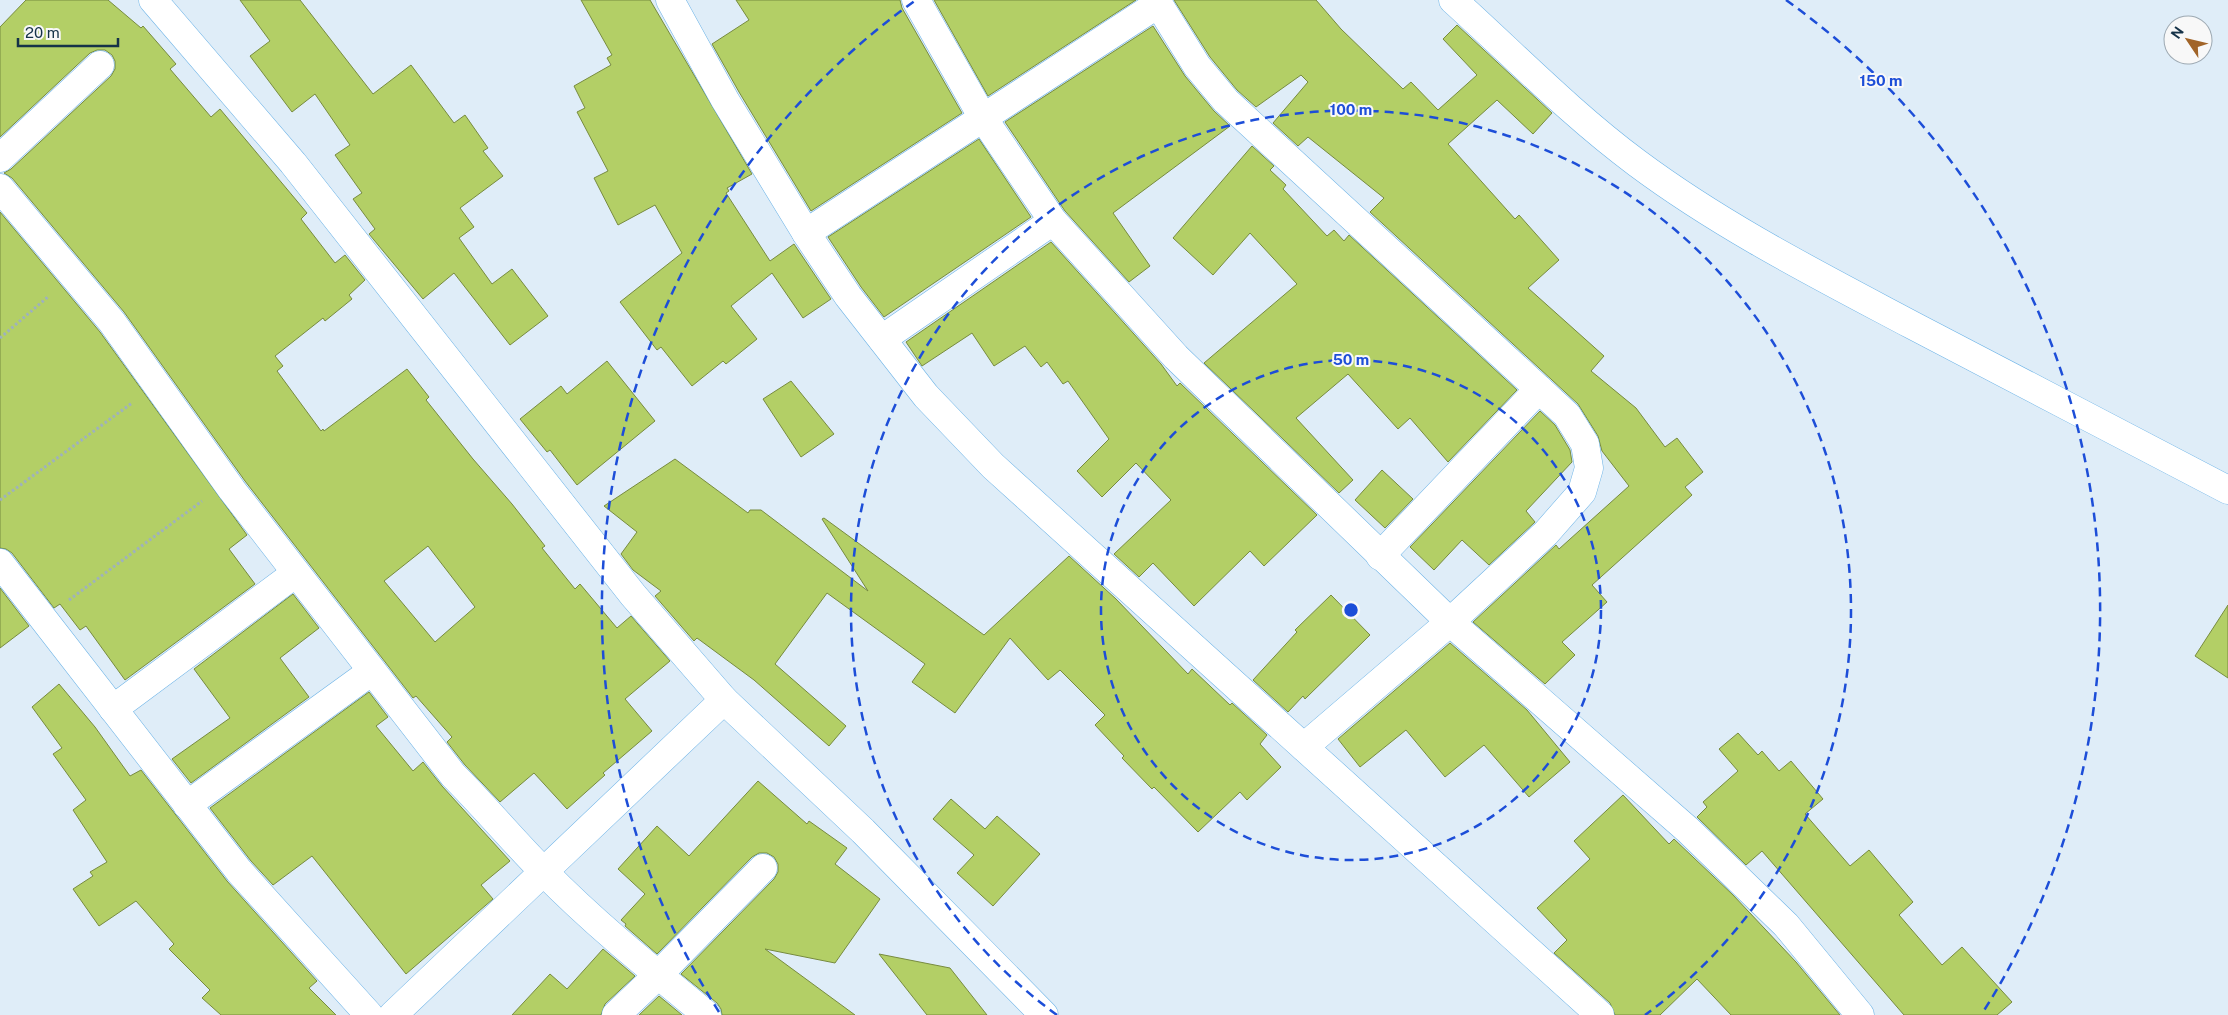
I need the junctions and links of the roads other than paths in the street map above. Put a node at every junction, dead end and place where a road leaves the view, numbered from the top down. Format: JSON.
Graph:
{"nodes":[{"id":1,"x":153,"y":0,"type":"edge"},
{"id":2,"x":670,"y":0,"type":"edge"},
{"id":3,"x":916,"y":0,"type":"edge"},
{"id":4,"x":1453,"y":0,"type":"edge"},
{"id":5,"x":1157,"y":2,"type":"edge"},
{"id":6,"x":100,"y":65,"type":"dead end"},
{"id":7,"x":983,"y":118,"type":"junction"},
{"id":8,"x":0,"y":158,"type":"edge"},
{"id":9,"x":0,"y":188,"type":"edge"},
{"id":10,"x":1053,"y":221,"type":"junction"},
{"id":11,"x":806,"y":233,"type":"junction"},
{"id":12,"x":882,"y":339,"type":"junction"},
{"id":13,"x":1539,"y":389,"type":"junction"},
{"id":14,"x":2228,"y":490,"type":"edge"},
{"id":15,"x":1380,"y":556,"type":"junction"},
{"id":16,"x":0,"y":563,"type":"edge"},
{"id":17,"x":296,"y":573,"type":"junction"},
{"id":18,"x":1450,"y":622,"type":"junction"},
{"id":19,"x":372,"y":671,"type":"junction"},
{"id":20,"x":724,"y":700,"type":"junction"},
{"id":21,"x":113,"y":709,"type":"junction"},
{"id":22,"x":1304,"y":747,"type":"junction"},
{"id":23,"x":188,"y":805,"type":"junction"},
{"id":24,"x":762,"y":868,"type":"dead end"},
{"id":25,"x":543,"y":871,"type":"junction"},
{"id":26,"x":658,"y":975,"type":"junction"},
{"id":27,"x":369,"y":1015,"type":"edge"},
{"id":28,"x":393,"y":1015,"type":"edge"},
{"id":29,"x":616,"y":1015,"type":"edge"},
{"id":30,"x":707,"y":1015,"type":"edge"},
{"id":31,"x":1044,"y":1015,"type":"edge"},
{"id":32,"x":1600,"y":1015,"type":"edge"},
{"id":33,"x":1860,"y":1015,"type":"edge"}],
"edges":[{"from":1,"to":20,"type":"street"},
{"from":2,"to":11,"type":"street"},
{"from":3,"to":7,"type":"street"},
{"from":4,"to":14,"type":"street"},
{"from":5,"to":7,"type":"street"},
{"from":5,"to":13,"type":"street"},
{"from":6,"to":8,"type":"street"},
{"from":7,"to":10,"type":"street"},
{"from":7,"to":11,"type":"street"},
{"from":9,"to":17,"type":"street"},
{"from":10,"to":12,"type":"street"},
{"from":10,"to":15,"type":"street"},
{"from":11,"to":12,"type":"street"},
{"from":12,"to":22,"type":"street"},
{"from":13,"to":15,"type":"street"},
{"from":13,"to":18,"type":"street"},
{"from":15,"to":18,"type":"street"},
{"from":16,"to":21,"type":"street"},
{"from":17,"to":19,"type":"street"},
{"from":17,"to":21,"type":"street"},
{"from":18,"to":22,"type":"street"},
{"from":18,"to":33,"type":"street"},
{"from":19,"to":23,"type":"street"},
{"from":19,"to":25,"type":"street"},
{"from":20,"to":25,"type":"street"},
{"from":20,"to":31,"type":"street"},
{"from":21,"to":23,"type":"street"},
{"from":22,"to":32,"type":"street"},
{"from":23,"to":27,"type":"street"},
{"from":24,"to":26,"type":"street"},
{"from":25,"to":26,"type":"street"},
{"from":25,"to":28,"type":"street"},
{"from":26,"to":29,"type":"street"},
{"from":26,"to":30,"type":"street"}]}
